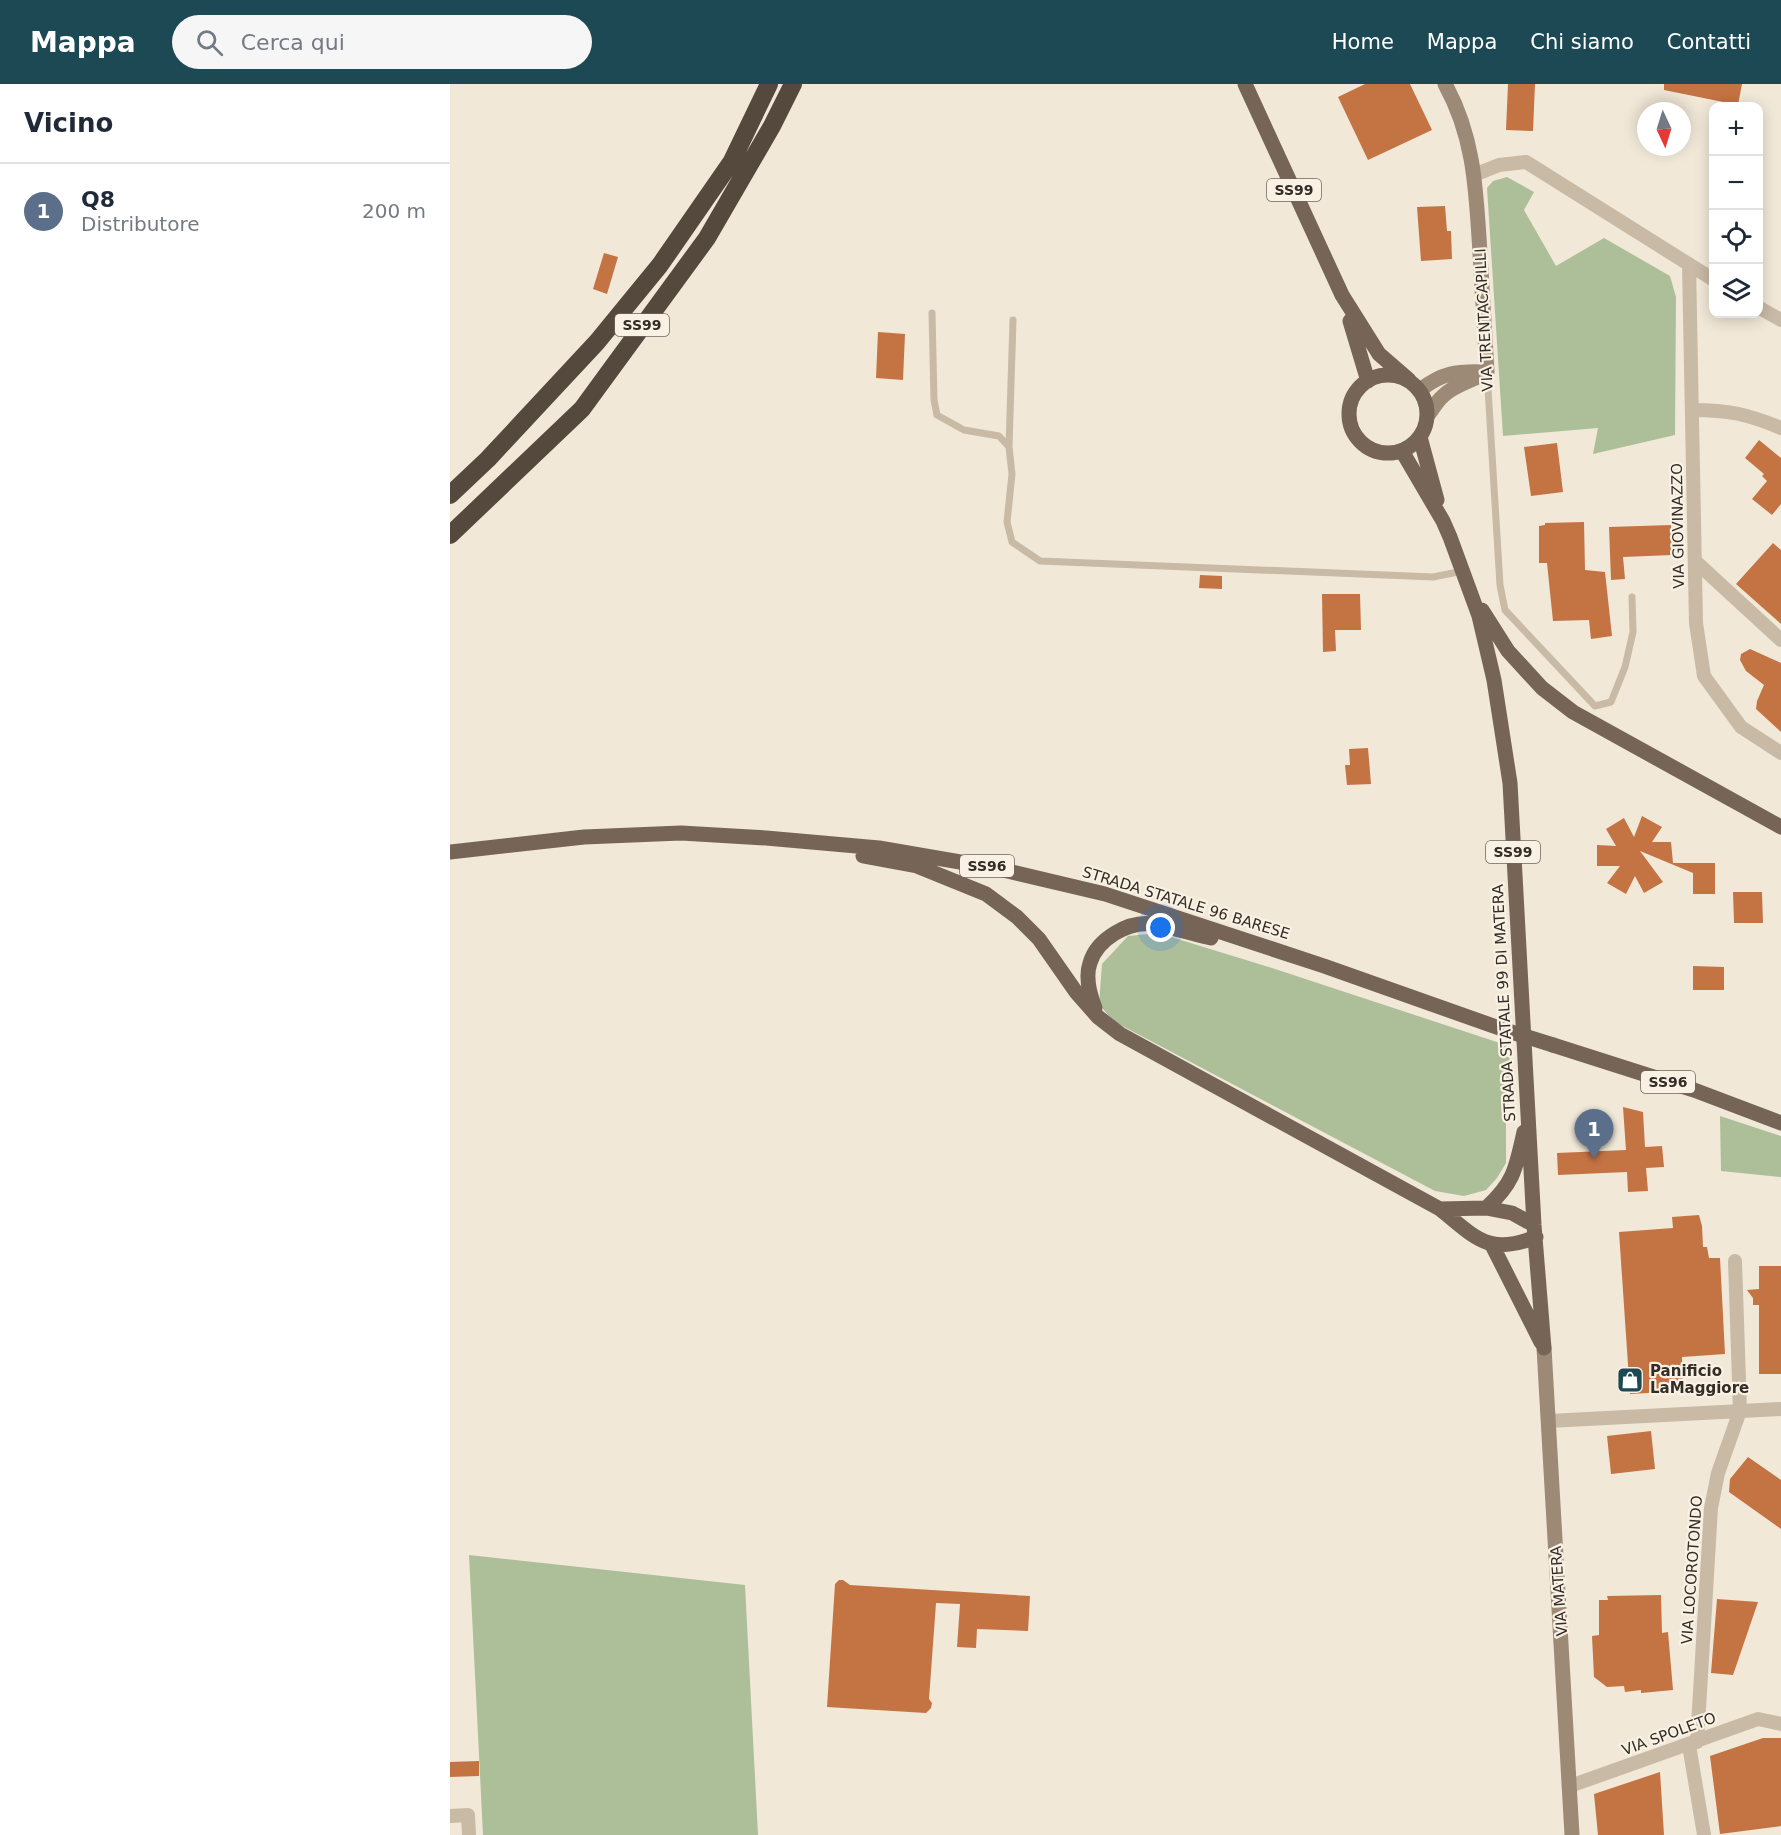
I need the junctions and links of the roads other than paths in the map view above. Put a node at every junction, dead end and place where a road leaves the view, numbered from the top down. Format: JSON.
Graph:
{"nodes":[{"id":1,"x":770,"y":84,"type":"edge"},
{"id":2,"x":793,"y":84,"type":"edge"},
{"id":3,"x":1245,"y":84,"type":"edge"},
{"id":4,"x":1444,"y":84,"type":"edge"},
{"id":5,"x":1473,"y":175,"type":"junction"},
{"id":6,"x":1689,"y":264,"type":"junction"},
{"id":7,"x":1709,"y":277,"type":"edge"},
{"id":8,"x":1342,"y":295,"type":"junction"},
{"id":9,"x":1763,"y":310,"type":"edge"},
{"id":10,"x":932,"y":313,"type":"dead end"},
{"id":11,"x":1013,"y":320,"type":"dead end"},
{"id":12,"x":1781,"y":320,"type":"edge"},
{"id":13,"x":1487,"y":372,"type":"junction"},
{"id":14,"x":1368,"y":381,"type":"junction"},
{"id":15,"x":1414,"y":385,"type":"junction"},
{"id":16,"x":1692,"y":410,"type":"junction"},
{"id":17,"x":1428,"y":415,"type":"junction"},
{"id":18,"x":1781,"y":428,"type":"edge"},
{"id":19,"x":1420,"y":437,"type":"junction"},
{"id":20,"x":1009,"y":447,"type":"junction"},
{"id":21,"x":1402,"y":451,"type":"junction"},
{"id":22,"x":450,"y":495,"type":"edge"},
{"id":23,"x":1443,"y":521,"type":"junction"},
{"id":24,"x":450,"y":535,"type":"edge"},
{"id":25,"x":1695,"y":561,"type":"junction"},
{"id":26,"x":1463,"y":571,"type":"junction"},
{"id":27,"x":1472,"y":595,"type":"junction"},
{"id":28,"x":1632,"y":597,"type":"dead end"},
{"id":29,"x":1781,"y":640,"type":"edge"},
{"id":30,"x":1781,"y":753,"type":"edge"},
{"id":31,"x":1781,"y":827,"type":"edge"},
{"id":32,"x":766,"y":838,"type":"junction"},
{"id":33,"x":450,"y":852,"type":"edge"},
{"id":34,"x":1324,"y":966,"type":"junction"},
{"id":35,"x":1098,"y":1017,"type":"junction"},
{"id":36,"x":1528,"y":1112,"type":"junction"},
{"id":37,"x":1781,"y":1123,"type":"edge"},
{"id":38,"x":1440,"y":1209,"type":"junction"},
{"id":39,"x":1486,"y":1209,"type":"junction"},
{"id":40,"x":1535,"y":1231,"type":"junction"},
{"id":41,"x":1492,"y":1245,"type":"junction"},
{"id":42,"x":1735,"y":1261,"type":"dead end"},
{"id":43,"x":1544,"y":1348,"type":"junction"},
{"id":44,"x":1781,"y":1409,"type":"edge"},
{"id":45,"x":1740,"y":1411,"type":"junction"},
{"id":46,"x":1549,"y":1421,"type":"junction"},
{"id":47,"x":1781,"y":1724,"type":"edge"},
{"id":48,"x":1693,"y":1743,"type":"junction"},
{"id":49,"x":1570,"y":1786,"type":"junction"},
{"id":50,"x":450,"y":1816,"type":"edge"},
{"id":51,"x":469,"y":1835,"type":"edge"},
{"id":52,"x":1572,"y":1835,"type":"edge"},
{"id":53,"x":1704,"y":1835,"type":"edge"}],
"edges":[{"from":1,"to":22,"type":"highway","number":"SS99"},
{"from":2,"to":24,"type":"highway","number":"SS99"},
{"from":3,"to":8,"type":"main road","number":"SS99"},
{"from":4,"to":5,"type":"street","name":"VIA TRENTACAPILLI"},
{"from":5,"to":6,"type":"street"},
{"from":5,"to":13,"type":"street","name":"VIA TRENTACAPILLI"},
{"from":6,"to":7,"type":"street"},
{"from":6,"to":16,"type":"street","name":"VIA GIOVINAZZO"},
{"from":8,"to":14,"type":"main road","number":"SS99"},
{"from":8,"to":15,"type":"main road","number":"SS99"},
{"from":9,"to":12,"type":"street"},
{"from":10,"to":20,"type":"lane"},
{"from":11,"to":20,"type":"lane"},
{"from":13,"to":15,"type":"street"},
{"from":13,"to":17,"type":"street"},
{"from":13,"to":28,"type":"lane","name":"VIA TRENTACAPILLI"},
{"from":14,"to":15,"type":"main road"},
{"from":14,"to":21,"type":"main road"},
{"from":15,"to":17,"type":"main road"},
{"from":16,"to":18,"type":"street"},
{"from":16,"to":25,"type":"street","name":"VIA GIOVINAZZO"},
{"from":17,"to":19,"type":"main road"},
{"from":19,"to":21,"type":"main road"},
{"from":19,"to":23,"type":"main road","name":"STRADA STATALE 99 DI MATERA","number":"SS99"},
{"from":20,"to":26,"type":"lane"},
{"from":21,"to":23,"type":"main road","name":"STRADA STATALE 99 DI MATERA","number":"SS99"},
{"from":23,"to":26,"type":"main road","name":"STRADA STATALE 99 DI MATERA","number":"SS99"},
{"from":25,"to":29,"type":"street"},
{"from":25,"to":30,"type":"street","name":"VIA GIOVINAZZO"},
{"from":26,"to":27,"type":"main road","name":"STRADA STATALE 99 DI MATERA","number":"SS99"},
{"from":27,"to":31,"type":"main road"},
{"from":27,"to":36,"type":"main road","name":"STRADA STATALE 99 DI MATERA","number":"SS99"},
{"from":32,"to":33,"type":"main road","name":"STRADA STATALE 96 BARESE","number":"SS96"},
{"from":32,"to":34,"type":"main road","name":"STRADA STATALE 96 BARESE","number":"SS96"},
{"from":32,"to":35,"type":"main road"},
{"from":34,"to":35,"type":"main road"},
{"from":34,"to":37,"type":"main road","name":"STRADA STATALE 96 BARESE","number":"SS96","bridge":true},
{"from":35,"to":38,"type":"main road"},
{"from":36,"to":39,"type":"main road"},
{"from":36,"to":40,"type":"main road","name":"STRADA STATALE 99 DI MATERA","number":"SS99"},
{"from":38,"to":39,"type":"main road"},
{"from":38,"to":41,"type":"main road"},
{"from":39,"to":40,"type":"main road"},
{"from":40,"to":41,"type":"main road"},
{"from":40,"to":43,"type":"main road","name":"STRADA STATALE 99 DI MATERA","number":"SS99"},
{"from":41,"to":43,"type":"main road"},
{"from":42,"to":45,"type":"street","name":"VIA LOCOROTONDO"},
{"from":43,"to":46,"type":"street","name":"VIA MATERA"},
{"from":44,"to":45,"type":"street"},
{"from":45,"to":46,"type":"street"},
{"from":45,"to":48,"type":"street","name":"VIA LOCOROTONDO"},
{"from":46,"to":49,"type":"street","name":"VIA MATERA"},
{"from":47,"to":48,"type":"street","name":"VIA SPOLETO"},
{"from":48,"to":49,"type":"street","name":"VIA SPOLETO"},
{"from":48,"to":53,"type":"street","name":"VIA LOCOROTONDO"},
{"from":49,"to":52,"type":"street","name":"VIA MATERA"},
{"from":50,"to":51,"type":"street"}]}
